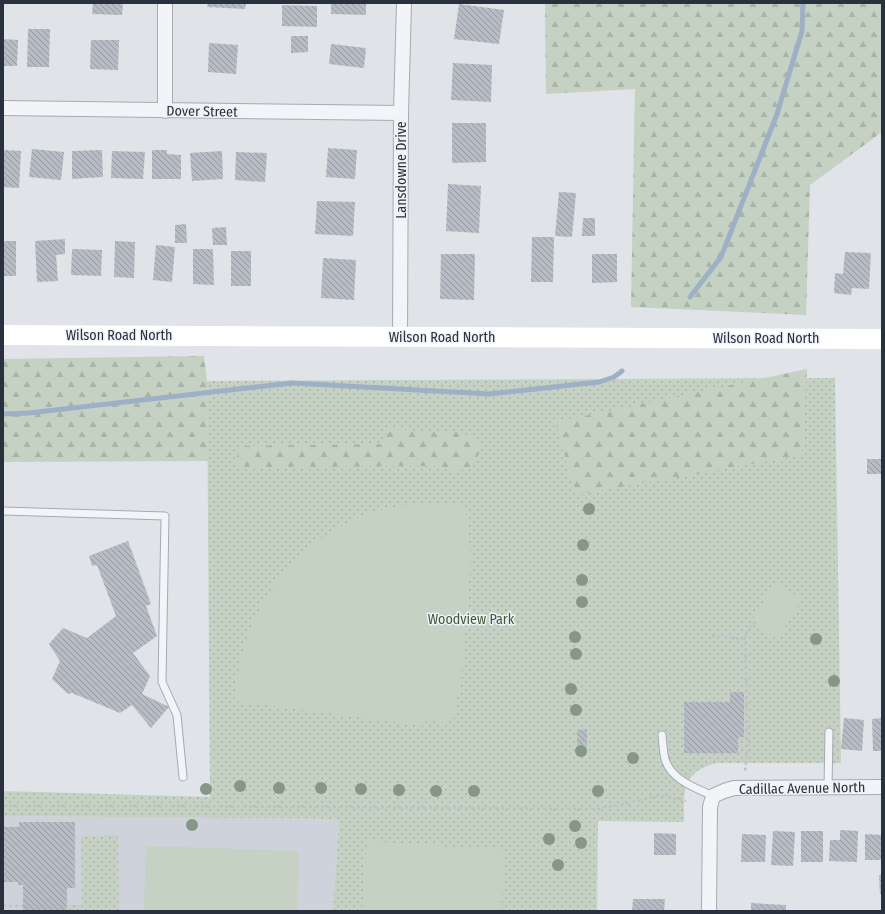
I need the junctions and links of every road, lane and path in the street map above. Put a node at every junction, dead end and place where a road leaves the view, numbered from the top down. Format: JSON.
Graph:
{"nodes":[{"id":1,"x":166,"y":3,"type":"edge"},
{"id":2,"x":404,"y":3,"type":"edge"},
{"id":3,"x":3,"y":108,"type":"edge"},
{"id":4,"x":165,"y":111,"type":"junction"},
{"id":5,"x":401,"y":113,"type":"junction"},
{"id":6,"x":3,"y":335,"type":"edge"},
{"id":7,"x":400,"y":337,"type":"junction"},
{"id":8,"x":882,"y":339,"type":"edge"},
{"id":9,"x":3,"y":511,"type":"edge"},
{"id":10,"x":757,"y":621,"type":"dead end"},
{"id":11,"x":712,"y":636,"type":"dead end"},
{"id":12,"x":745,"y":639,"type":"junction"},
{"id":13,"x":829,"y":732,"type":"dead end"},
{"id":14,"x":662,"y":735,"type":"dead end"},
{"id":15,"x":745,"y":765,"type":"dead end"},
{"id":16,"x":183,"y":777,"type":"dead end"},
{"id":17,"x":882,"y":787,"type":"edge"},
{"id":18,"x":828,"y":788,"type":"junction"},
{"id":19,"x":714,"y":796,"type":"junction"},
{"id":20,"x":686,"y":801,"type":"dead end"},
{"id":21,"x":3,"y":806,"type":"edge"},
{"id":22,"x":3,"y":906,"type":"edge"},
{"id":23,"x":23,"y":906,"type":"dead end"},
{"id":24,"x":709,"y":911,"type":"edge"}],
"edges":[{"from":1,"to":4,"type":"street"},
{"from":2,"to":5,"type":"street","name":"Lansdowne Drive"},
{"from":3,"to":4,"type":"street","name":"Dover Street"},
{"from":4,"to":5,"type":"street","name":"Dover Street"},
{"from":5,"to":7,"type":"street","name":"Lansdowne Drive"},
{"from":6,"to":7,"type":"main road","name":"Wilson Road North"},
{"from":7,"to":8,"type":"main road","name":"Wilson Road North"},
{"from":9,"to":16,"type":"lane"},
{"from":10,"to":12,"type":"path"},
{"from":11,"to":12,"type":"path"},
{"from":12,"to":15,"type":"path"},
{"from":13,"to":18,"type":"lane"},
{"from":14,"to":19,"type":"lane"},
{"from":17,"to":18,"type":"street","name":"Cadillac Avenue North"},
{"from":18,"to":19,"type":"street","name":"Cadillac Avenue North"},
{"from":19,"to":24,"type":"street"},
{"from":20,"to":21,"type":"path"},
{"from":22,"to":23,"type":"path"}]}
